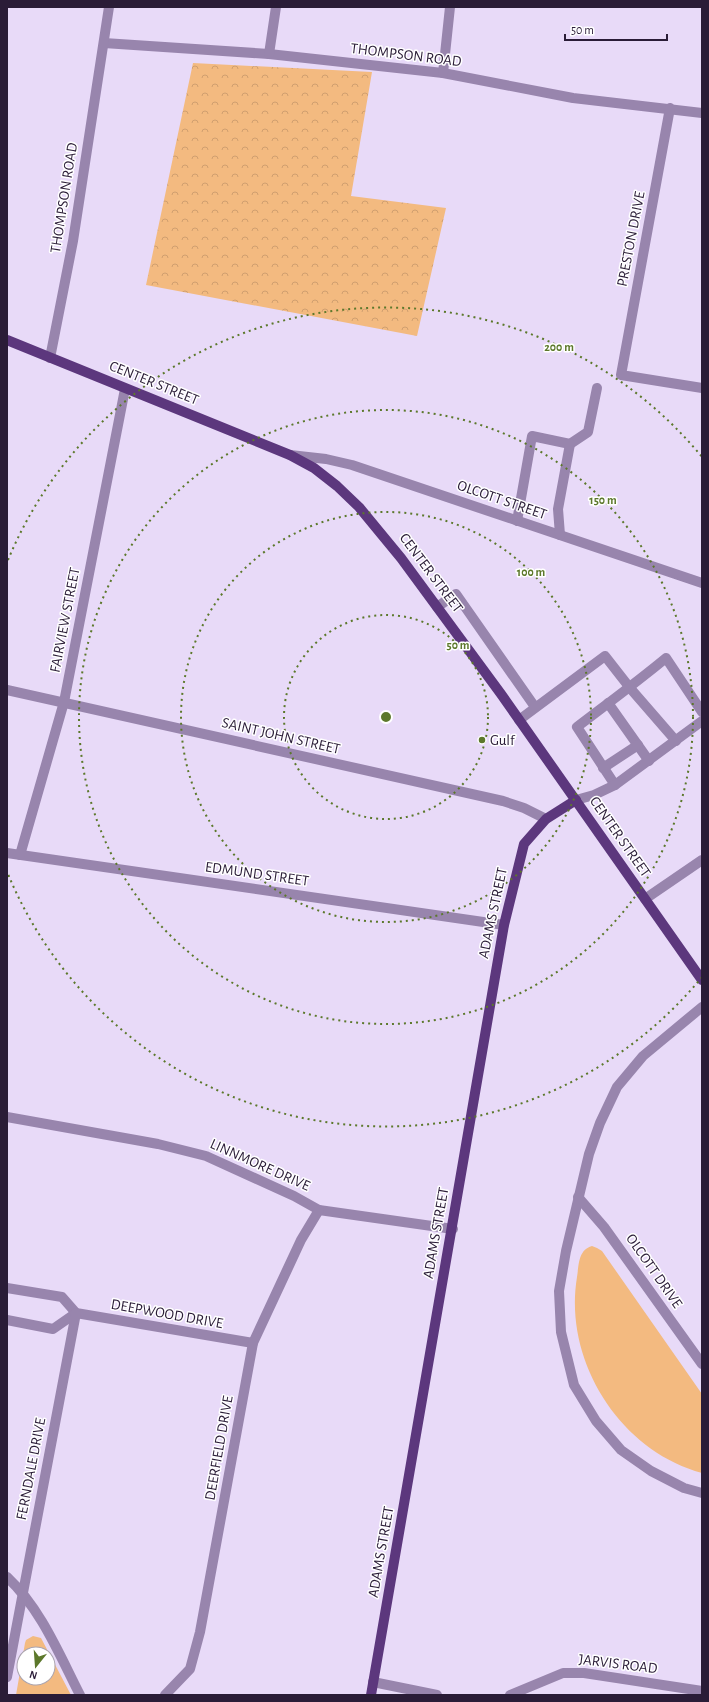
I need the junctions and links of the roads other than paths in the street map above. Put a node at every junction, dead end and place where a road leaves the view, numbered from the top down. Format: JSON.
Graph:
{"nodes":[{"id":1,"x":109,"y":7,"type":"edge"},
{"id":2,"x":276,"y":7,"type":"edge"},
{"id":3,"x":450,"y":7,"type":"edge"},
{"id":4,"x":104,"y":43,"type":"junction"},
{"id":5,"x":269,"y":54,"type":"junction"},
{"id":6,"x":443,"y":74,"type":"junction"},
{"id":7,"x":670,"y":108,"type":"junction"},
{"id":8,"x":702,"y":113,"type":"edge"},
{"id":9,"x":7,"y":340,"type":"edge"},
{"id":10,"x":50,"y":358,"type":"junction"},
{"id":11,"x":125,"y":388,"type":"junction"},
{"id":12,"x":597,"y":388,"type":"dead end"},
{"id":13,"x":702,"y":388,"type":"edge"},
{"id":14,"x":570,"y":444,"type":"junction"},
{"id":15,"x":290,"y":455,"type":"junction"},
{"id":16,"x":517,"y":521,"type":"junction"},
{"id":17,"x":560,"y":535,"type":"junction"},
{"id":18,"x":702,"y":583,"type":"edge"},
{"id":19,"x":437,"y":607,"type":"junction"},
{"id":20,"x":630,"y":688,"type":"junction"},
{"id":21,"x":7,"y":690,"type":"edge"},
{"id":22,"x":64,"y":702,"type":"junction"},
{"id":23,"x":608,"y":703,"type":"junction"},
{"id":24,"x":535,"y":707,"type":"junction"},
{"id":25,"x":702,"y":712,"type":"edge"},
{"id":26,"x":519,"y":720,"type":"junction"},
{"id":27,"x":702,"y":721,"type":"edge"},
{"id":28,"x":676,"y":741,"type":"junction"},
{"id":29,"x":638,"y":745,"type":"junction"},
{"id":30,"x":650,"y":761,"type":"junction"},
{"id":31,"x":603,"y":768,"type":"junction"},
{"id":32,"x":616,"y":785,"type":"junction"},
{"id":33,"x":576,"y":800,"type":"junction"},
{"id":34,"x":546,"y":819,"type":"junction"},
{"id":35,"x":7,"y":853,"type":"edge"},
{"id":36,"x":20,"y":855,"type":"junction"},
{"id":37,"x":702,"y":860,"type":"edge"},
{"id":38,"x":645,"y":899,"type":"junction"},
{"id":39,"x":504,"y":925,"type":"junction"},
{"id":40,"x":702,"y":980,"type":"edge"},
{"id":41,"x":702,"y":1007,"type":"edge"},
{"id":42,"x":7,"y":1117,"type":"edge"},
{"id":43,"x":578,"y":1197,"type":"junction"},
{"id":44,"x":319,"y":1210,"type":"junction"},
{"id":45,"x":452,"y":1228,"type":"junction"},
{"id":46,"x":7,"y":1288,"type":"edge"},
{"id":47,"x":76,"y":1313,"type":"junction"},
{"id":48,"x":7,"y":1320,"type":"edge"},
{"id":49,"x":253,"y":1343,"type":"junction"},
{"id":50,"x":702,"y":1364,"type":"edge"},
{"id":51,"x":702,"y":1494,"type":"edge"},
{"id":52,"x":7,"y":1577,"type":"edge"},
{"id":53,"x":23,"y":1593,"type":"junction"},
{"id":54,"x":7,"y":1677,"type":"edge"},
{"id":55,"x":373,"y":1682,"type":"junction"},
{"id":56,"x":702,"y":1691,"type":"edge"},
{"id":57,"x":80,"y":1695,"type":"edge"},
{"id":58,"x":165,"y":1695,"type":"edge"},
{"id":59,"x":371,"y":1695,"type":"edge"},
{"id":60,"x":437,"y":1695,"type":"edge"},
{"id":61,"x":510,"y":1695,"type":"edge"}],
"edges":[{"from":1,"to":4,"type":"street","name":"THOMPSON ROAD"},
{"from":2,"to":5,"type":"street"},
{"from":3,"to":6,"type":"street"},
{"from":4,"to":5,"type":"street","name":"THOMPSON ROAD"},
{"from":4,"to":10,"type":"street","name":"THOMPSON ROAD"},
{"from":5,"to":6,"type":"street","name":"THOMPSON ROAD"},
{"from":6,"to":7,"type":"street","name":"THOMPSON ROAD"},
{"from":7,"to":8,"type":"street","name":"THOMPSON ROAD"},
{"from":7,"to":13,"type":"street","name":"PRESTON DRIVE"},
{"from":9,"to":10,"type":"main road","name":"CENTER STREET"},
{"from":10,"to":11,"type":"main road","name":"CENTER STREET"},
{"from":11,"to":15,"type":"main road","name":"CENTER STREET"},
{"from":11,"to":22,"type":"street","name":"FAIRVIEW STREET"},
{"from":12,"to":14,"type":"street"},
{"from":14,"to":16,"type":"street"},
{"from":14,"to":17,"type":"street"},
{"from":15,"to":16,"type":"street","name":"OLCOTT STREET"},
{"from":15,"to":19,"type":"main road","name":"CENTER STREET"},
{"from":16,"to":17,"type":"street","name":"OLCOTT STREET"},
{"from":17,"to":18,"type":"street","name":"OLCOTT STREET"},
{"from":19,"to":24,"type":"street"},
{"from":19,"to":26,"type":"main road","name":"CENTER STREET"},
{"from":20,"to":23,"type":"street"},
{"from":20,"to":24,"type":"street"},
{"from":20,"to":25,"type":"street"},
{"from":20,"to":28,"type":"street"},
{"from":21,"to":22,"type":"street","name":"SAINT JOHN STREET"},
{"from":22,"to":34,"type":"street","name":"SAINT JOHN STREET"},
{"from":22,"to":36,"type":"street","name":"FAIRVIEW STREET"},
{"from":23,"to":29,"type":"street"},
{"from":23,"to":31,"type":"street"},
{"from":24,"to":26,"type":"street"},
{"from":26,"to":33,"type":"main road","name":"CENTER STREET"},
{"from":27,"to":28,"type":"street"},
{"from":28,"to":30,"type":"street"},
{"from":29,"to":30,"type":"street"},
{"from":29,"to":31,"type":"street"},
{"from":30,"to":32,"type":"street"},
{"from":31,"to":32,"type":"street"},
{"from":32,"to":33,"type":"street"},
{"from":33,"to":34,"type":"main road","name":"ADAMS STREET"},
{"from":33,"to":38,"type":"main road","name":"CENTER STREET"},
{"from":34,"to":39,"type":"main road","name":"ADAMS STREET"},
{"from":35,"to":36,"type":"street","name":"EDMUND STREET"},
{"from":36,"to":39,"type":"street","name":"EDMUND STREET"},
{"from":37,"to":38,"type":"street"},
{"from":38,"to":40,"type":"main road","name":"CENTER STREET"},
{"from":39,"to":45,"type":"main road","name":"ADAMS STREET"},
{"from":41,"to":43,"type":"street"},
{"from":42,"to":44,"type":"street","name":"LINNMORE DRIVE"},
{"from":43,"to":50,"type":"street","name":"OLCOTT DRIVE"},
{"from":43,"to":51,"type":"street"},
{"from":44,"to":45,"type":"street","name":"LINNMORE DRIVE"},
{"from":44,"to":49,"type":"street","name":"DEERFIELD DRIVE"},
{"from":45,"to":55,"type":"main road","name":"ADAMS STREET"},
{"from":46,"to":47,"type":"street"},
{"from":47,"to":48,"type":"street"},
{"from":47,"to":49,"type":"street","name":"DEEPWOOD DRIVE"},
{"from":47,"to":53,"type":"street","name":"FERNDALE DRIVE"},
{"from":49,"to":58,"type":"street","name":"DEERFIELD DRIVE"},
{"from":52,"to":53,"type":"street"},
{"from":53,"to":54,"type":"street","name":"FERNDALE DRIVE"},
{"from":53,"to":57,"type":"street"},
{"from":55,"to":59,"type":"main road","name":"ADAMS STREET"},
{"from":55,"to":60,"type":"street"},
{"from":56,"to":61,"type":"street","name":"JARVIS ROAD"}]}
